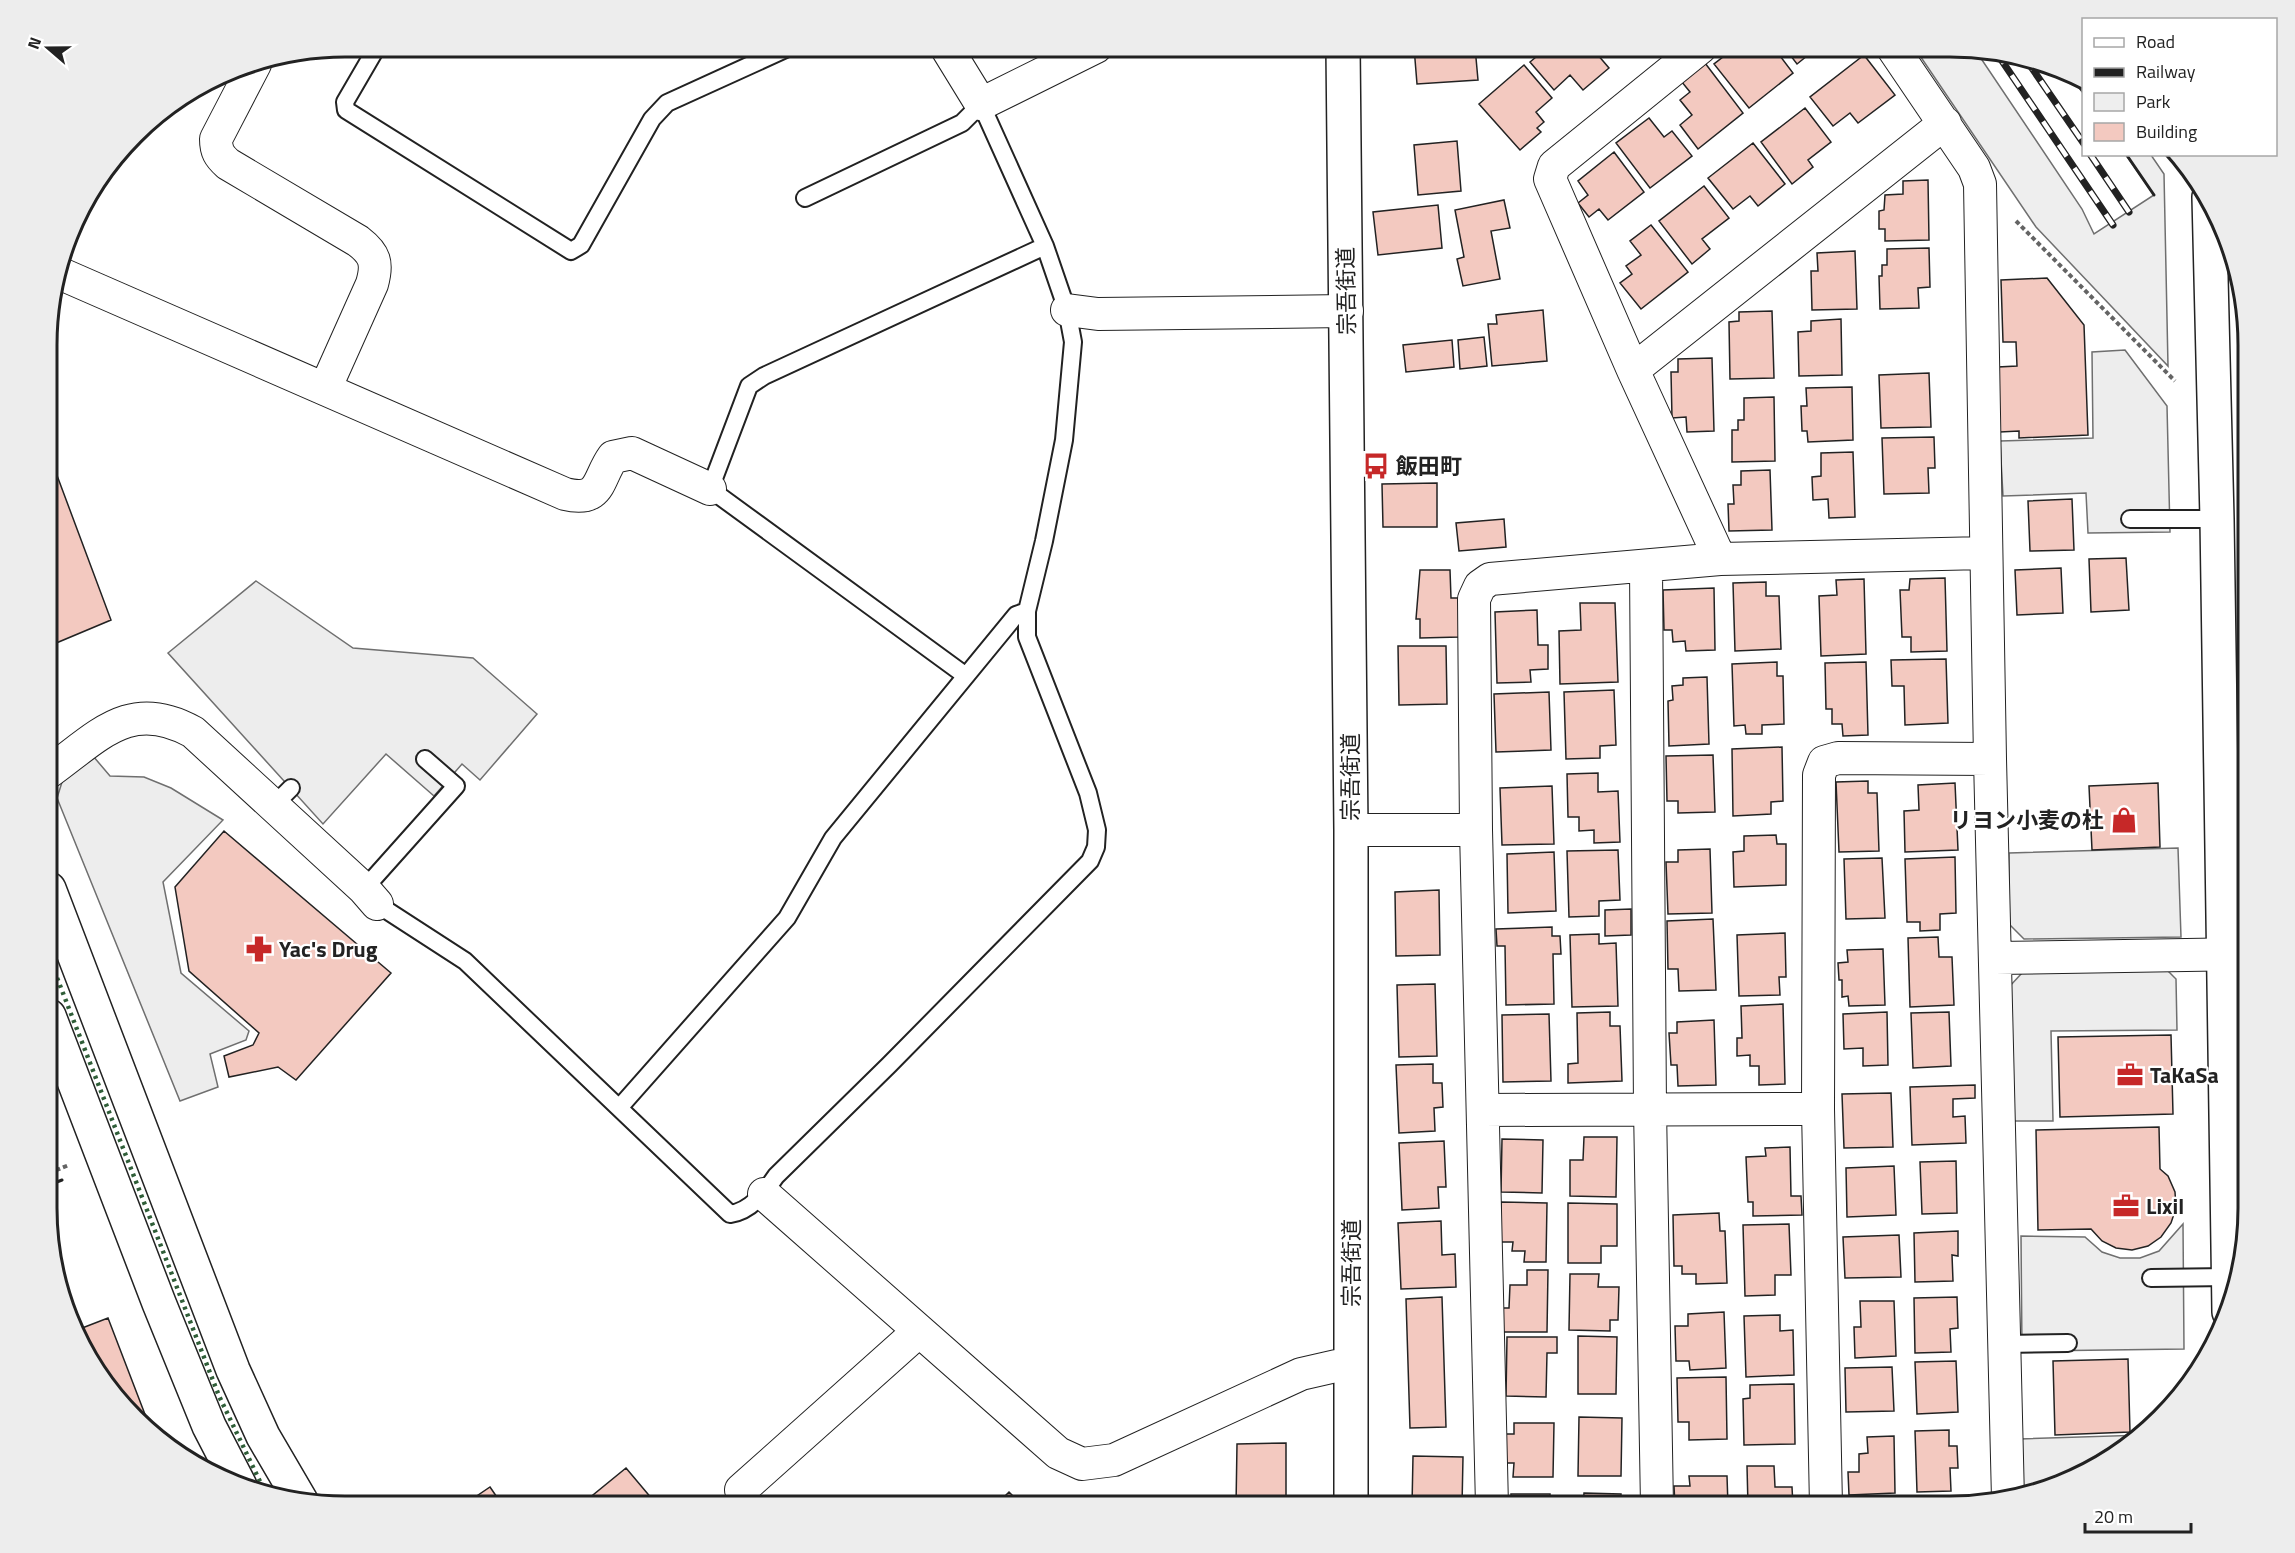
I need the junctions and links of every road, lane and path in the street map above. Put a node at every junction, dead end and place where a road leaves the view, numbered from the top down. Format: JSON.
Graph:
{"nodes":[{"id":1,"x":371,"y":57,"type":"edge"},
{"id":2,"x":768,"y":57,"type":"edge"},
{"id":3,"x":952,"y":57,"type":"edge"},
{"id":4,"x":1076,"y":57,"type":"edge"},
{"id":5,"x":1343,"y":57,"type":"edge"},
{"id":6,"x":1689,"y":57,"type":"edge"},
{"id":7,"x":1899,"y":57,"type":"edge"},
{"id":8,"x":251,"y":73,"type":"edge"},
{"id":9,"x":981,"y":104,"type":"junction"},
{"id":10,"x":1945,"y":123,"type":"junction"},
{"id":11,"x":1980,"y":184,"type":"junction"},
{"id":12,"x":805,"y":198,"type":"dead end"},
{"id":13,"x":2210,"y":221,"type":"edge"},
{"id":14,"x":1045,"y":246,"type":"junction"},
{"id":15,"x":66,"y":276,"type":"edge"},
{"id":16,"x":1067,"y":310,"type":"junction"},
{"id":17,"x":1347,"y":311,"type":"junction"},
{"id":18,"x":1633,"y":370,"type":"junction"},
{"id":19,"x":2175,"y":381,"type":"dead end"},
{"id":20,"x":325,"y":389,"type":"junction"},
{"id":21,"x":710,"y":489,"type":"junction"},
{"id":22,"x":2130,"y":519,"type":"dead end"},
{"id":23,"x":2217,"y":519,"type":"junction"},
{"id":24,"x":1985,"y":553,"type":"junction"},
{"id":25,"x":1720,"y":559,"type":"junction"},
{"id":26,"x":1646,"y":567,"type":"junction"},
{"id":27,"x":1027,"y":610,"type":"junction"},
{"id":28,"x":966,"y":676,"type":"junction"},
{"id":29,"x":425,"y":759,"type":"dead end"},
{"id":30,"x":1990,"y":759,"type":"junction"},
{"id":31,"x":57,"y":766,"type":"edge"},
{"id":32,"x":1350,"y":830,"type":"junction"},
{"id":33,"x":1476,"y":830,"type":"junction"},
{"id":34,"x":370,"y":897,"type":"junction"},
{"id":35,"x":57,"y":910,"type":"edge"},
{"id":36,"x":2236,"y":954,"type":"edge"},
{"id":37,"x":1995,"y":958,"type":"junction"},
{"id":38,"x":57,"y":1037,"type":"edge"},
{"id":39,"x":619,"y":1108,"type":"junction"},
{"id":40,"x":1650,"y":1108,"type":"junction"},
{"id":41,"x":1818,"y":1109,"type":"junction"},
{"id":42,"x":1483,"y":1110,"type":"junction"},
{"id":43,"x":69,"y":1165,"type":"dead end"},
{"id":44,"x":57,"y":1170,"type":"edge"},
{"id":45,"x":764,"y":1194,"type":"junction"},
{"id":46,"x":2230,"y":1271,"type":"edge"},
{"id":47,"x":2151,"y":1278,"type":"dead end"},
{"id":48,"x":2224,"y":1297,"type":"edge"},
{"id":49,"x":919,"y":1331,"type":"junction"},
{"id":50,"x":2068,"y":1343,"type":"dead end"},
{"id":51,"x":2004,"y":1344,"type":"junction"},
{"id":52,"x":1351,"y":1368,"type":"junction"},
{"id":53,"x":233,"y":1473,"type":"edge"},
{"id":54,"x":741,"y":1490,"type":"dead end"},
{"id":55,"x":2008,"y":1490,"type":"edge"},
{"id":56,"x":296,"y":1492,"type":"edge"},
{"id":57,"x":1351,"y":1496,"type":"edge"},
{"id":58,"x":1492,"y":1496,"type":"edge"},
{"id":59,"x":1657,"y":1496,"type":"edge"},
{"id":60,"x":1826,"y":1496,"type":"edge"}],
"edges":[{"from":1,"to":2,"type":"lane"},
{"from":3,"to":9,"type":"street"},
{"from":4,"to":9,"type":"street"},
{"from":5,"to":17,"type":"main road","name":"宗吾街道"},
{"from":6,"to":18,"type":"street"},
{"from":7,"to":10,"type":"street"},
{"from":8,"to":20,"type":"street"},
{"from":9,"to":12,"type":"lane"},
{"from":9,"to":14,"type":"lane"},
{"from":10,"to":11,"type":"street"},
{"from":10,"to":18,"type":"street"},
{"from":11,"to":19,"type":"path"},
{"from":11,"to":24,"type":"street"},
{"from":13,"to":23,"type":"main road"},
{"from":14,"to":16,"type":"lane"},
{"from":14,"to":21,"type":"lane"},
{"from":15,"to":20,"type":"street"},
{"from":16,"to":17,"type":"street"},
{"from":16,"to":27,"type":"lane"},
{"from":17,"to":32,"type":"main road","name":"宗吾街道"},
{"from":18,"to":25,"type":"street"},
{"from":20,"to":21,"type":"street"},
{"from":21,"to":28,"type":"lane"},
{"from":22,"to":23,"type":"lane"},
{"from":23,"to":36,"type":"main road"},
{"from":24,"to":25,"type":"street"},
{"from":24,"to":30,"type":"street"},
{"from":25,"to":26,"type":"street"},
{"from":26,"to":33,"type":"street"},
{"from":26,"to":40,"type":"street"},
{"from":27,"to":28,"type":"lane"},
{"from":27,"to":45,"type":"lane"},
{"from":28,"to":39,"type":"lane"},
{"from":29,"to":34,"type":"lane"},
{"from":30,"to":37,"type":"street"},
{"from":30,"to":41,"type":"street"},
{"from":31,"to":34,"type":"street"},
{"from":32,"to":33,"type":"street"},
{"from":32,"to":52,"type":"main road","name":"宗吾街道"},
{"from":33,"to":42,"type":"street"},
{"from":34,"to":39,"type":"lane"},
{"from":35,"to":56,"type":"main road"},
{"from":36,"to":37,"type":"street"},
{"from":36,"to":46,"type":"main road"},
{"from":37,"to":51,"type":"street"},
{"from":38,"to":53,"type":"main road"},
{"from":39,"to":45,"type":"lane"},
{"from":40,"to":41,"type":"street"},
{"from":40,"to":42,"type":"street"},
{"from":40,"to":59,"type":"street"},
{"from":41,"to":60,"type":"street"},
{"from":42,"to":58,"type":"street"},
{"from":43,"to":44,"type":"path"},
{"from":45,"to":49,"type":"street"},
{"from":47,"to":48,"type":"lane"},
{"from":49,"to":52,"type":"street"},
{"from":49,"to":54,"type":"street"},
{"from":50,"to":51,"type":"lane"},
{"from":51,"to":55,"type":"street"},
{"from":52,"to":57,"type":"main road","name":"宗吾街道"}]}
